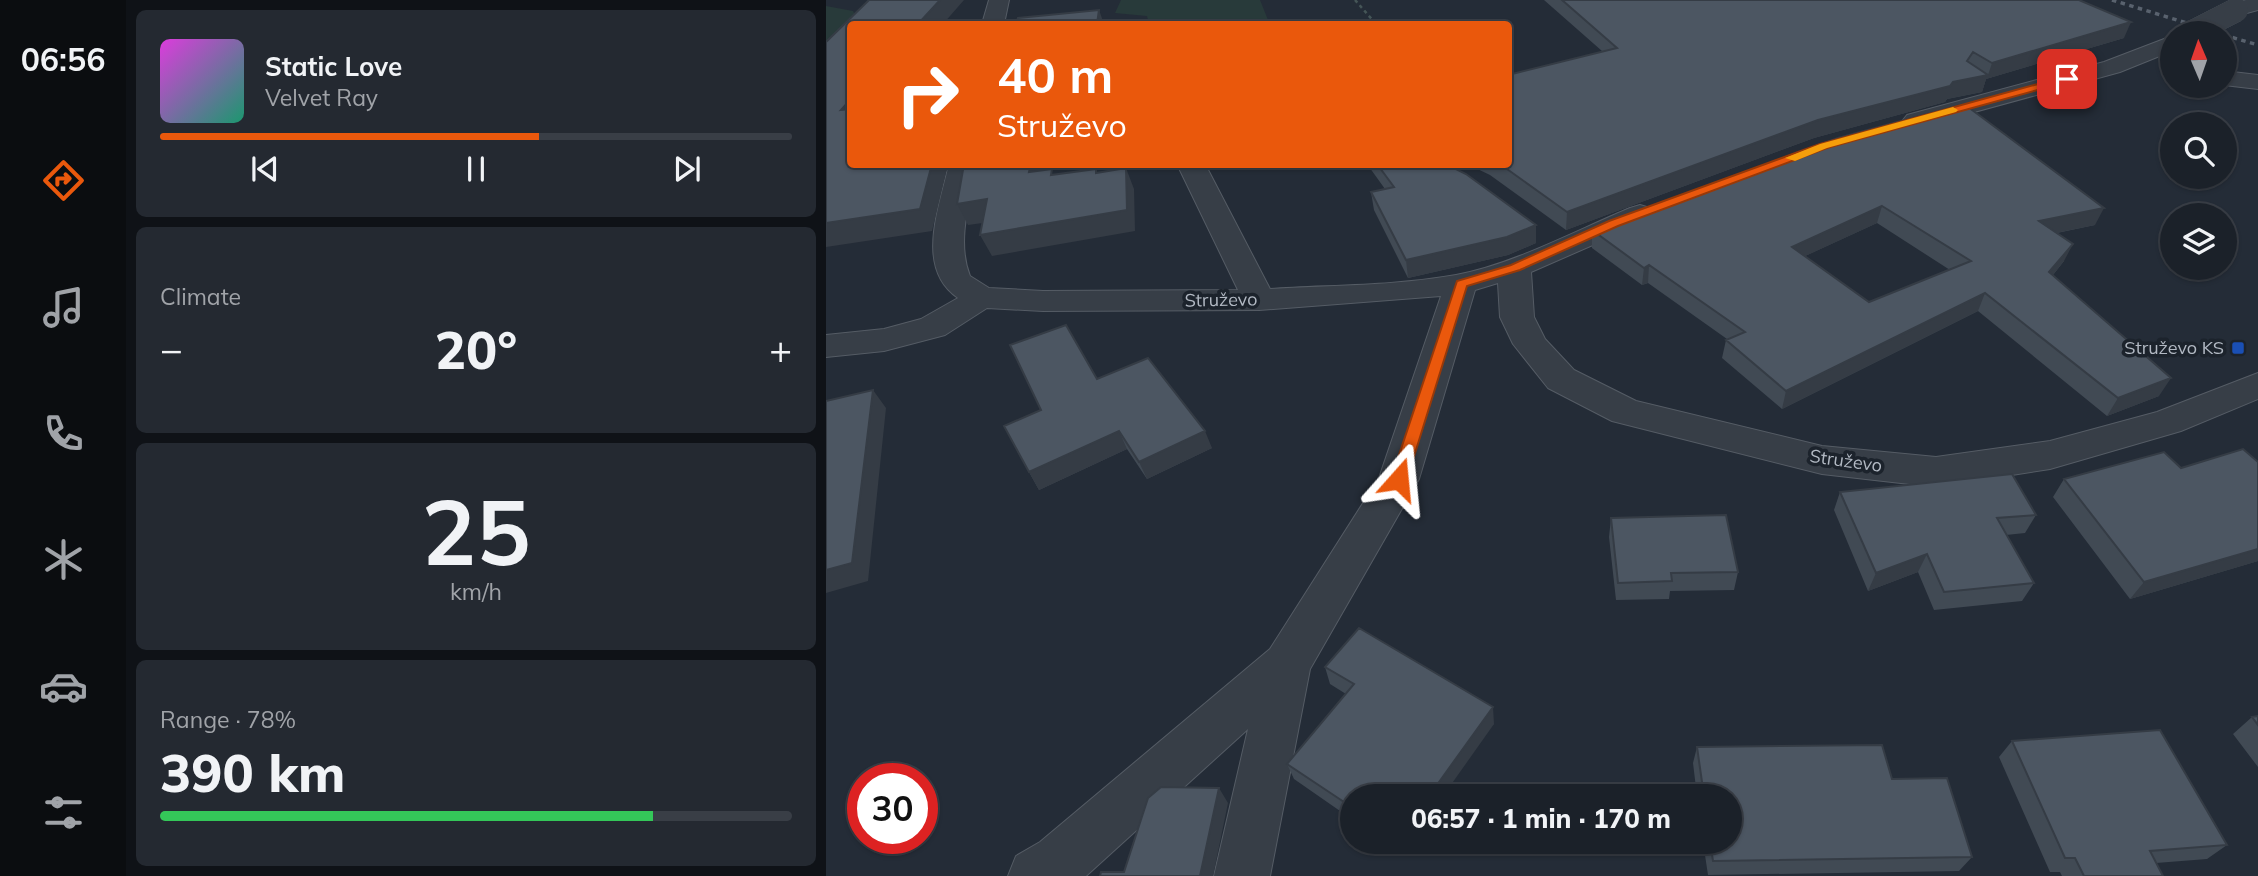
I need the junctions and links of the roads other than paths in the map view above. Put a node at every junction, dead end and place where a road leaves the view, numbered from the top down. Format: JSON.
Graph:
{"nodes":[{"id":1,"x":999,"y":0,"type":"edge"},
{"id":2,"x":2243,"y":5,"type":"edge"},
{"id":3,"x":994,"y":21,"type":"edge"},
{"id":4,"x":2214,"y":21,"type":"edge"},
{"id":5,"x":2160,"y":48,"type":"edge"},
{"id":6,"x":2112,"y":67,"type":"junction"},
{"id":7,"x":2160,"y":72,"type":"dead end"},
{"id":8,"x":2237,"y":80,"type":"edge"},
{"id":9,"x":2258,"y":82,"type":"edge"},
{"id":10,"x":1886,"y":129,"type":"edge"},
{"id":11,"x":962,"y":168,"type":"edge"},
{"id":12,"x":1193,"y":168,"type":"edge"},
{"id":13,"x":1663,"y":205,"type":"edge"},
{"id":14,"x":1515,"y":267,"type":"junction"},
{"id":15,"x":1461,"y":284,"type":"junction"},
{"id":16,"x":981,"y":298,"type":"junction"},
{"id":17,"x":1259,"y":300,"type":"junction"},
{"id":18,"x":826,"y":346,"type":"edge"},
{"id":19,"x":2258,"y":385,"type":"edge"},
{"id":20,"x":1287,"y":664,"type":"junction"},
{"id":21,"x":1036,"y":876,"type":"edge"},
{"id":22,"x":1242,"y":876,"type":"edge"}],
"edges":[{"from":1,"to":3,"type":"street"},
{"from":2,"to":4,"type":"street","bridge":true},
{"from":5,"to":6,"type":"street"},
{"from":6,"to":7,"type":"street"},
{"from":6,"to":10,"type":"street"},
{"from":8,"to":9,"type":"street"},
{"from":11,"to":16,"type":"street"},
{"from":12,"to":17,"type":"street"},
{"from":13,"to":14,"type":"street","name":"Struževo"},
{"from":14,"to":15,"type":"street","name":"Struževo"},
{"from":14,"to":19,"type":"street","name":"Struževo"},
{"from":15,"to":17,"type":"street","name":"Struževo"},
{"from":15,"to":20,"type":"street"},
{"from":16,"to":17,"type":"street","name":"Struževo"},
{"from":16,"to":18,"type":"street"},
{"from":20,"to":21,"type":"street"},
{"from":20,"to":22,"type":"street"}]}
